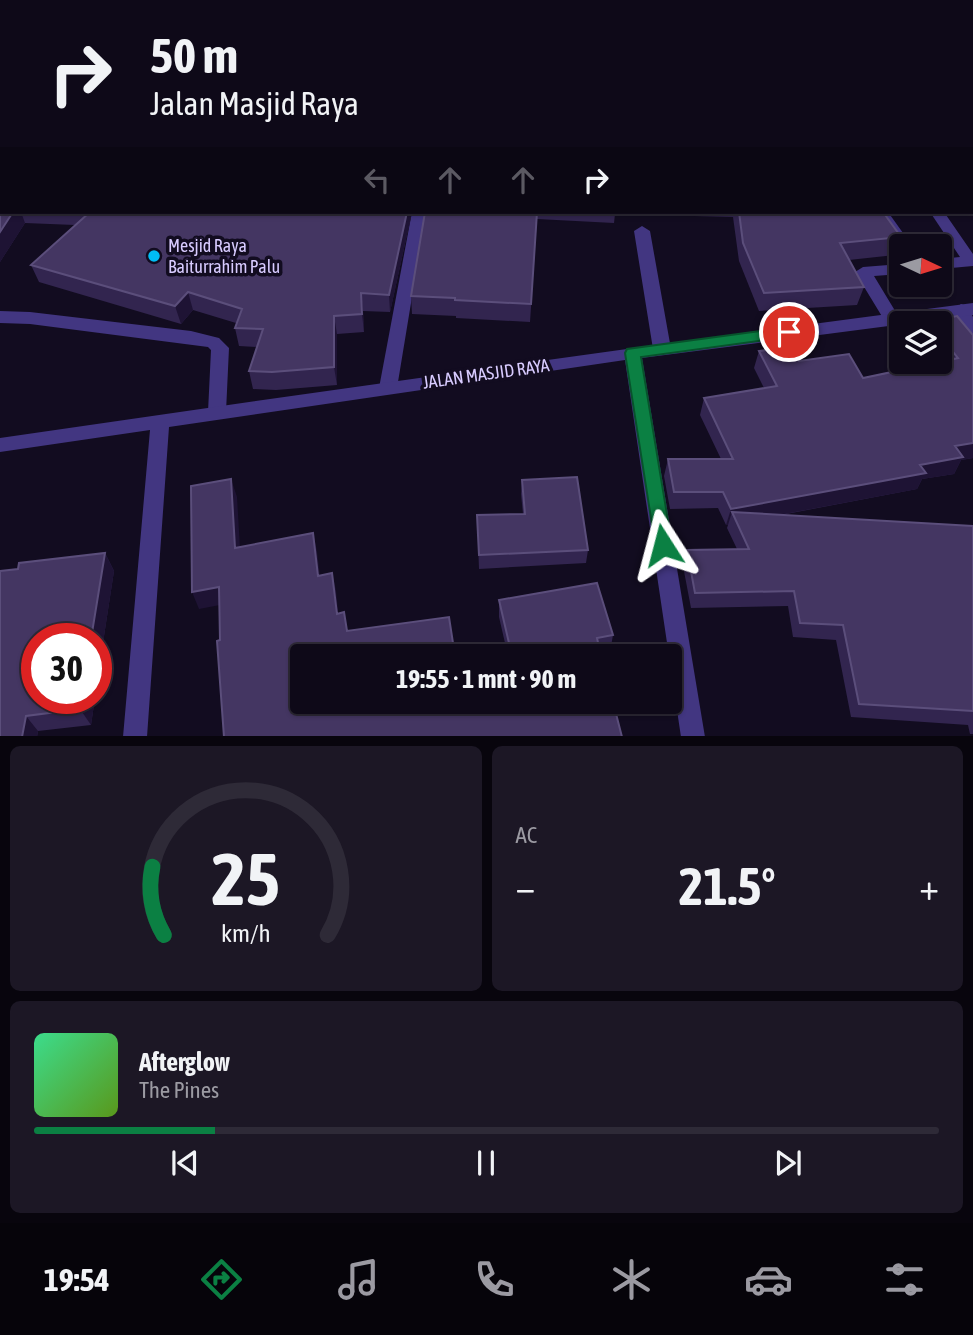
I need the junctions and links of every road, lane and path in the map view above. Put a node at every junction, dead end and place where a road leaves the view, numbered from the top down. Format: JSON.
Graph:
{"nodes":[{"id":1,"x":419,"y":214,"type":"edge"},
{"id":2,"x":882,"y":214,"type":"edge"},
{"id":3,"x":938,"y":214,"type":"edge"},
{"id":4,"x":642,"y":231,"type":"dead end"},
{"id":5,"x":896,"y":234,"type":"edge"},
{"id":6,"x":971,"y":261,"type":"edge"},
{"id":7,"x":952,"y":263,"type":"edge"},
{"id":8,"x":889,"y":270,"type":"edge"},
{"id":9,"x":967,"y":309,"type":"edge"},
{"id":10,"x":889,"y":314,"type":"edge"},
{"id":11,"x":0,"y":317,"type":"edge"},
{"id":12,"x":889,"y":319,"type":"edge"},
{"id":13,"x":973,"y":332,"type":"edge"},
{"id":14,"x":662,"y":349,"type":"junction"},
{"id":15,"x":633,"y":353,"type":"junction"},
{"id":16,"x":388,"y":388,"type":"junction"},
{"id":17,"x":217,"y":412,"type":"junction"},
{"id":18,"x":160,"y":420,"type":"junction"},
{"id":19,"x":0,"y":445,"type":"edge"},
{"id":20,"x":135,"y":736,"type":"edge"},
{"id":21,"x":693,"y":736,"type":"edge"}],
"edges":[{"from":1,"to":16,"type":"street"},
{"from":2,"to":5,"type":"street"},
{"from":3,"to":6,"type":"street"},
{"from":4,"to":14,"type":"street"},
{"from":6,"to":7,"type":"street"},
{"from":8,"to":10,"type":"street"},
{"from":9,"to":13,"type":"street"},
{"from":11,"to":17,"type":"street"},
{"from":12,"to":14,"type":"street","name":"JALAN MASJID RAYA"},
{"from":14,"to":15,"type":"street","name":"JALAN MASJID RAYA"},
{"from":15,"to":16,"type":"street","name":"JALAN MASJID RAYA"},
{"from":15,"to":21,"type":"street"},
{"from":16,"to":17,"type":"street","name":"JALAN MASJID RAYA"},
{"from":17,"to":18,"type":"street","name":"JALAN MASJID RAYA"},
{"from":18,"to":19,"type":"street","name":"JALAN MASJID RAYA"},
{"from":18,"to":20,"type":"street"}]}
